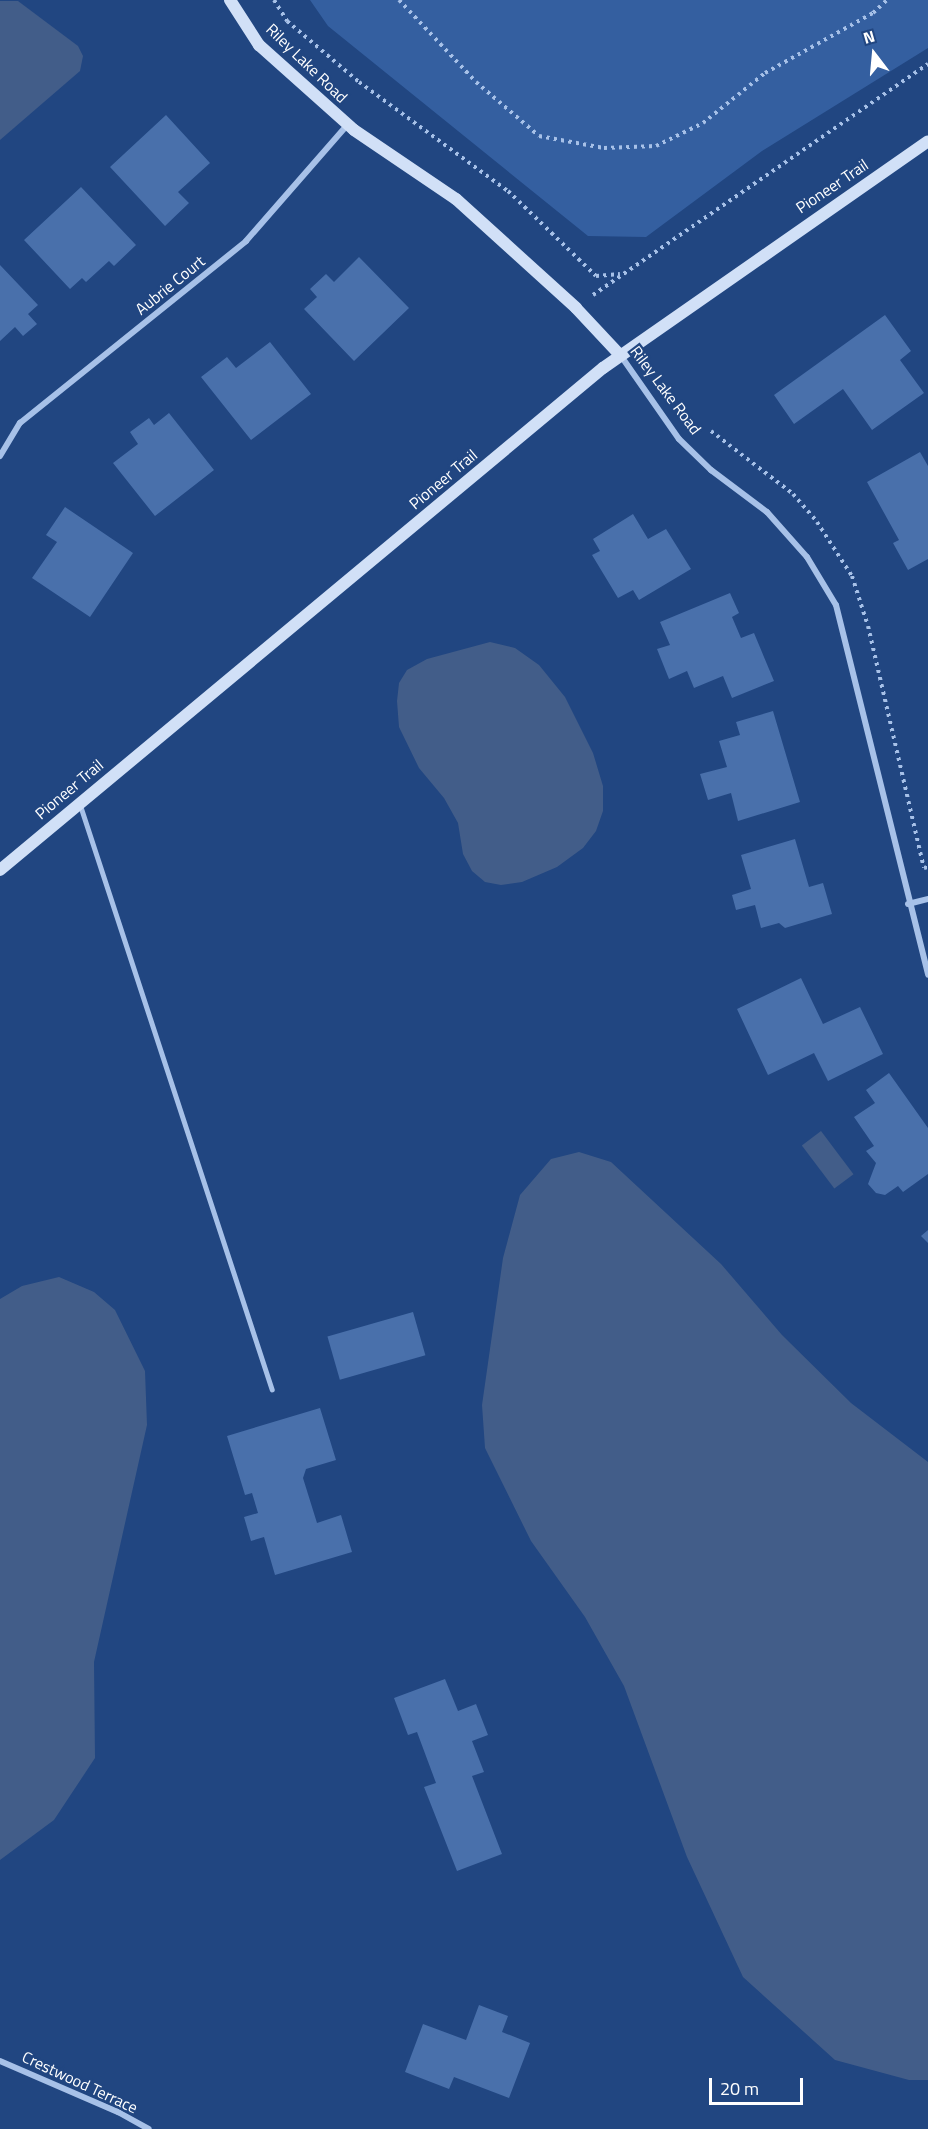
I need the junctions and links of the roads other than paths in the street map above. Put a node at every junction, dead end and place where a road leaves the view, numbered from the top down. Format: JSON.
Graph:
{"nodes":[{"id":1,"x":230,"y":0,"type":"edge"},
{"id":2,"x":348,"y":124,"type":"junction"},
{"id":3,"x":928,"y":141,"type":"edge"},
{"id":4,"x":620,"y":355,"type":"junction"},
{"id":5,"x":0,"y":456,"type":"edge"},
{"id":6,"x":79,"y":802,"type":"junction"},
{"id":7,"x":0,"y":870,"type":"edge"},
{"id":8,"x":928,"y":899,"type":"edge"},
{"id":9,"x":908,"y":904,"type":"junction"},
{"id":10,"x":928,"y":975,"type":"edge"},
{"id":11,"x":272,"y":1389,"type":"dead end"},
{"id":12,"x":0,"y":2061,"type":"edge"},
{"id":13,"x":149,"y":2129,"type":"edge"}],
"edges":[{"from":1,"to":2,"type":"main road","name":"Riley Lake Road"},
{"from":2,"to":4,"type":"main road","name":"Riley Lake Road"},
{"from":2,"to":5,"type":"street","name":"Aubrie Court"},
{"from":3,"to":4,"type":"main road","name":"Pioneer Trail"},
{"from":4,"to":6,"type":"main road","name":"Pioneer Trail"},
{"from":4,"to":9,"type":"street","name":"Riley Lake Road"},
{"from":6,"to":7,"type":"main road","name":"Pioneer Trail"},
{"from":6,"to":11,"type":"lane"},
{"from":8,"to":9,"type":"street"},
{"from":9,"to":10,"type":"street","name":"Riley Lake Road"},
{"from":12,"to":13,"type":"street","name":"Crestwood Terrace"}]}
